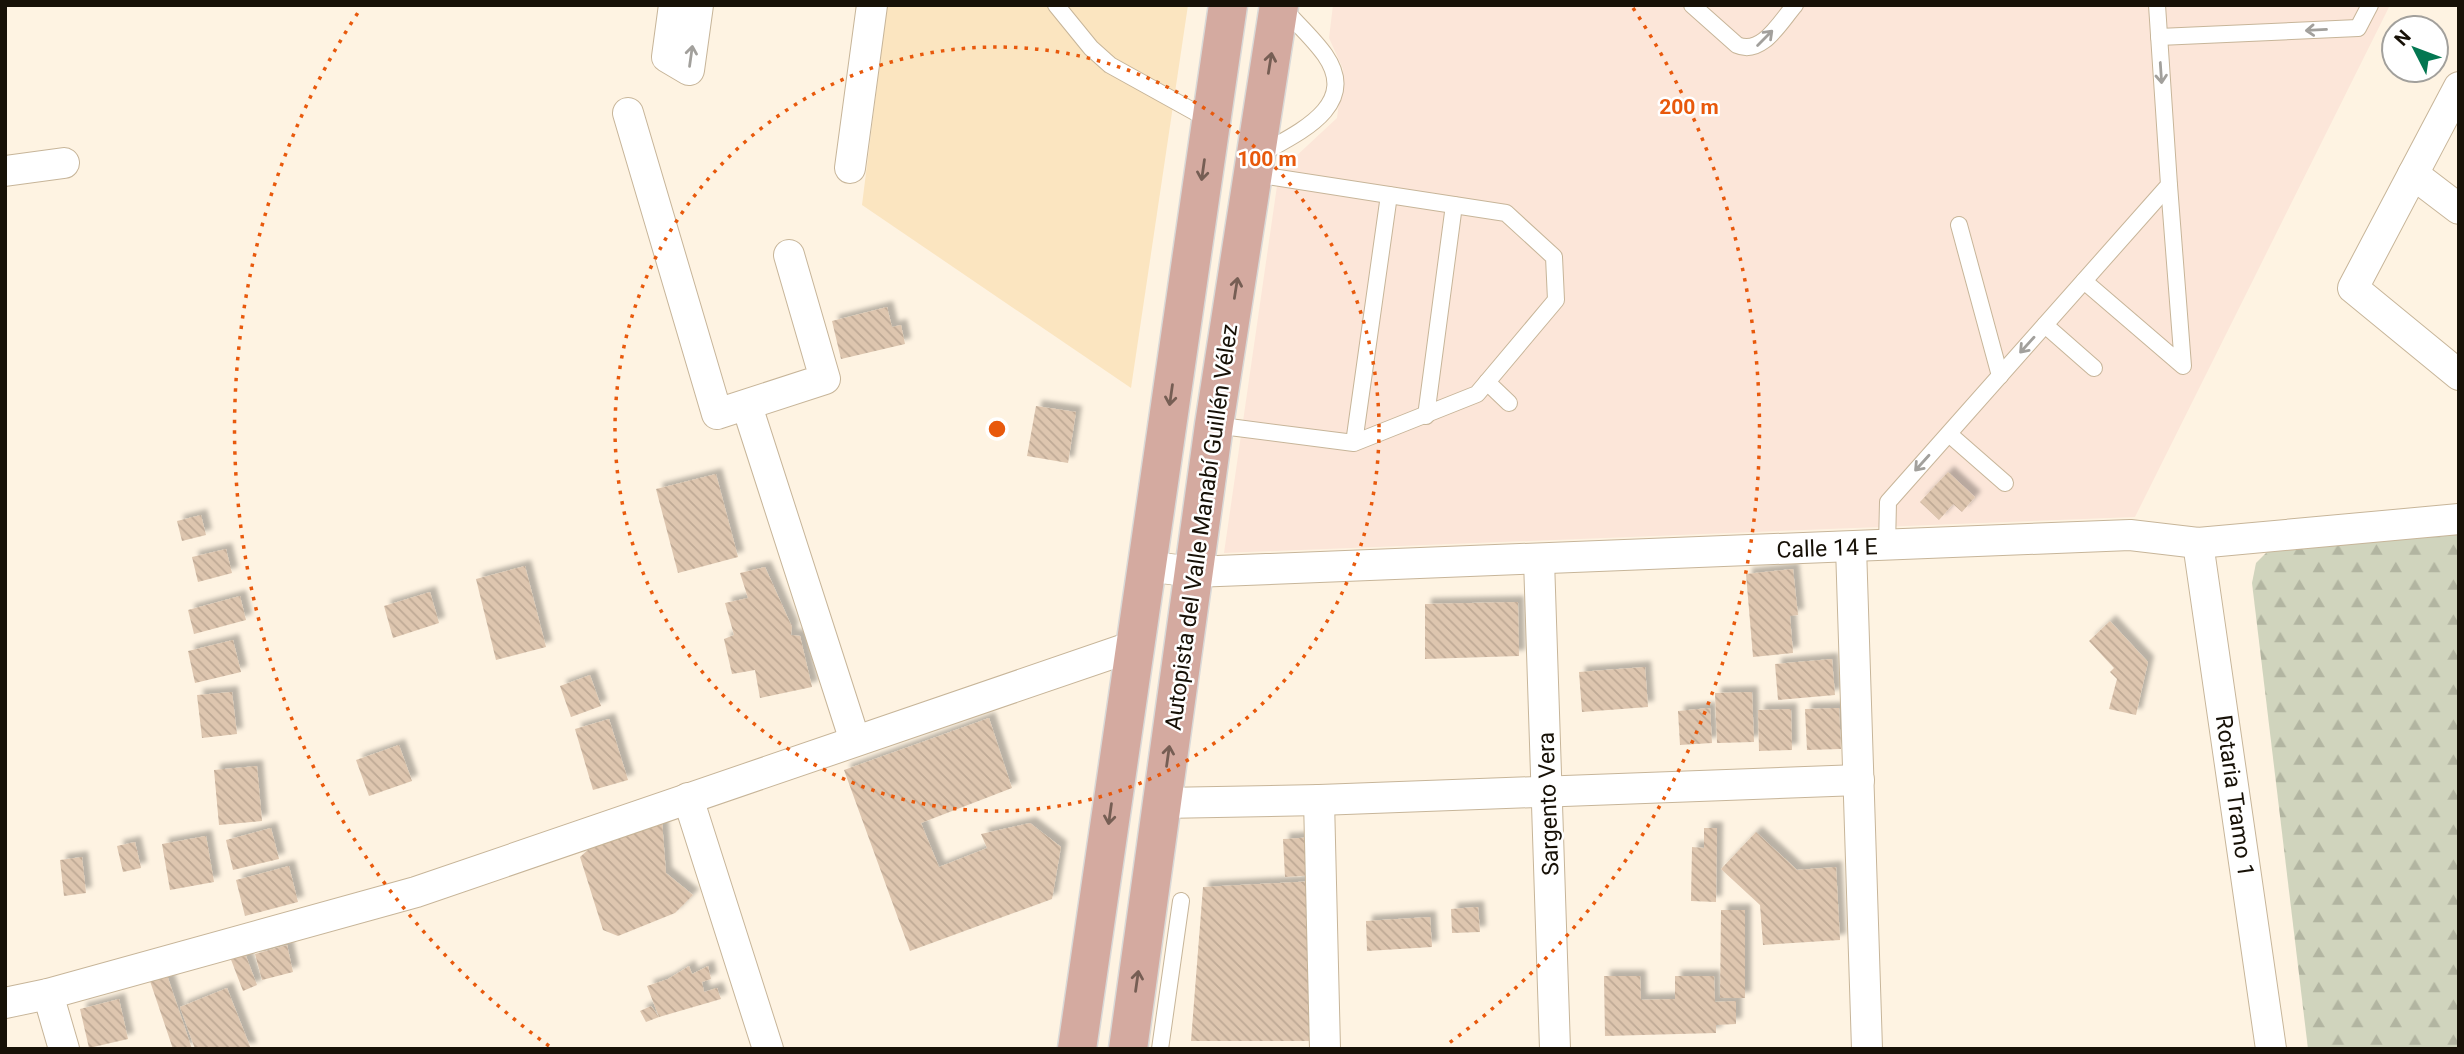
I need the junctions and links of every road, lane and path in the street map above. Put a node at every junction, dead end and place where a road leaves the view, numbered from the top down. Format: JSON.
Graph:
{"nodes":[{"id":1,"x":674,"y":5,"type":"edge"},
{"id":2,"x":698,"y":5,"type":"edge"},
{"id":3,"x":872,"y":5,"type":"edge"},
{"id":4,"x":1056,"y":5,"type":"edge"},
{"id":5,"x":1228,"y":5,"type":"edge"},
{"id":6,"x":1279,"y":5,"type":"edge"},
{"id":7,"x":1692,"y":5,"type":"edge"},
{"id":8,"x":1795,"y":5,"type":"edge"},
{"id":9,"x":2157,"y":5,"type":"edge"},
{"id":10,"x":2370,"y":5,"type":"edge"},
{"id":11,"x":2159,"y":37,"type":"junction"},
{"id":12,"x":2459,"y":87,"type":"edge"},
{"id":13,"x":628,"y":113,"type":"dead end"},
{"id":14,"x":1210,"y":121,"type":"junction"},
{"id":15,"x":64,"y":163,"type":"dead end"},
{"id":16,"x":1255,"y":165,"type":"junction"},
{"id":17,"x":850,"y":168,"type":"dead end"},
{"id":18,"x":5,"y":171,"type":"edge"},
{"id":19,"x":2413,"y":174,"type":"junction"},
{"id":20,"x":2169,"y":185,"type":"junction"},
{"id":21,"x":1389,"y":195,"type":"junction"},
{"id":22,"x":1454,"y":205,"type":"junction"},
{"id":23,"x":2459,"y":209,"type":"edge"},
{"id":24,"x":1959,"y":225,"type":"dead end"},
{"id":25,"x":789,"y":255,"type":"dead end"},
{"id":26,"x":2084,"y":281,"type":"junction"},
{"id":27,"x":2045,"y":326,"type":"junction"},
{"id":28,"x":2094,"y":368,"type":"dead end"},
{"id":29,"x":2459,"y":374,"type":"edge"},
{"id":30,"x":2000,"y":376,"type":"junction"},
{"id":31,"x":1487,"y":382,"type":"junction"},
{"id":32,"x":1509,"y":403,"type":"dead end"},
{"id":33,"x":747,"y":406,"type":"junction"},
{"id":34,"x":1426,"y":416,"type":"junction"},
{"id":35,"x":1214,"y":425,"type":"junction"},
{"id":36,"x":1949,"y":434,"type":"junction"},
{"id":37,"x":1354,"y":443,"type":"junction"},
{"id":38,"x":2005,"y":483,"type":"dead end"},
{"id":39,"x":2459,"y":519,"type":"edge"},
{"id":40,"x":2198,"y":543,"type":"junction"},
{"id":41,"x":1887,"y":546,"type":"junction"},
{"id":42,"x":1851,"y":547,"type":"junction"},
{"id":43,"x":1539,"y":560,"type":"junction"},
{"id":44,"x":1146,"y":566,"type":"junction"},
{"id":45,"x":1193,"y":572,"type":"junction"},
{"id":46,"x":1134,"y":646,"type":"junction"},
{"id":47,"x":855,"y":741,"type":"junction"},
{"id":48,"x":1859,"y":780,"type":"junction"},
{"id":49,"x":1548,"y":792,"type":"junction"},
{"id":50,"x":688,"y":798,"type":"junction"},
{"id":51,"x":1319,"y":800,"type":"junction"},
{"id":52,"x":1162,"y":803,"type":"junction"},
{"id":53,"x":1181,"y":901,"type":"dead end"},
{"id":54,"x":48,"y":994,"type":"junction"},
{"id":55,"x":5,"y":1003,"type":"edge"},
{"id":56,"x":64,"y":1049,"type":"edge"},
{"id":57,"x":768,"y":1049,"type":"edge"},
{"id":58,"x":1077,"y":1049,"type":"edge"},
{"id":59,"x":1128,"y":1049,"type":"edge"},
{"id":60,"x":1160,"y":1049,"type":"edge"},
{"id":61,"x":1325,"y":1049,"type":"edge"},
{"id":62,"x":1555,"y":1049,"type":"edge"},
{"id":63,"x":1867,"y":1049,"type":"edge"},
{"id":64,"x":2272,"y":1049,"type":"edge"}],
"edges":[{"from":1,"to":2,"type":"street","one_way":true},
{"from":3,"to":17,"type":"street"},
{"from":4,"to":14,"type":"lane"},
{"from":5,"to":14,"type":"main road","name":"Autopista del Valle Manabí Guillén Vélez"},
{"from":16,"to":6,"type":"main road","name":"Autopista del Valle Manabí Guillén Vélez","one_way":true},
{"from":6,"to":16,"type":"lane"},
{"from":7,"to":8,"type":"lane","one_way":true},
{"from":9,"to":11,"type":"lane"},
{"from":10,"to":11,"type":"lane","one_way":true},
{"from":11,"to":20,"type":"lane","one_way":true},
{"from":12,"to":19,"type":"street"},
{"from":13,"to":33,"type":"street"},
{"from":14,"to":44,"type":"main road","name":"Autopista del Valle Manabí Guillén Vélez","one_way":true},
{"from":15,"to":18,"type":"street"},
{"from":16,"to":21,"type":"lane"},
{"from":35,"to":16,"type":"main road","name":"Autopista del Valle Manabí Guillén Vélez","one_way":true},
{"from":19,"to":23,"type":"street"},
{"from":19,"to":29,"type":"street"},
{"from":20,"to":26,"type":"lane"},
{"from":20,"to":26,"type":"lane"},
{"from":21,"to":22,"type":"lane"},
{"from":21,"to":37,"type":"lane"},
{"from":22,"to":31,"type":"lane"},
{"from":22,"to":34,"type":"lane"},
{"from":24,"to":30,"type":"lane"},
{"from":25,"to":33,"type":"street"},
{"from":26,"to":27,"type":"lane"},
{"from":27,"to":28,"type":"lane"},
{"from":27,"to":30,"type":"lane","one_way":true},
{"from":30,"to":36,"type":"lane"},
{"from":31,"to":32,"type":"lane"},
{"from":31,"to":34,"type":"lane"},
{"from":33,"to":47,"type":"street"},
{"from":34,"to":37,"type":"lane"},
{"from":35,"to":37,"type":"lane"},
{"from":35,"to":45,"type":"main road","name":"Autopista del Valle Manabí Guillén Vélez"},
{"from":36,"to":38,"type":"lane"},
{"from":36,"to":41,"type":"lane","one_way":true},
{"from":39,"to":40,"type":"street","name":"Calle 14 E"},
{"from":40,"to":41,"type":"street","name":"Calle 14 E"},
{"from":40,"to":64,"type":"street","name":"Rotaria Tramo 1"},
{"from":41,"to":42,"type":"street","name":"Calle 14 E"},
{"from":42,"to":43,"type":"street","name":"Calle 14 E"},
{"from":42,"to":48,"type":"street"},
{"from":43,"to":45,"type":"street","name":"Calle 14 E"},
{"from":43,"to":49,"type":"street","name":"Sargento Vera"},
{"from":44,"to":45,"type":"street","name":"Calle 14 E"},
{"from":44,"to":46,"type":"main road","name":"Autopista del Valle Manabí Guillén Vélez"},
{"from":52,"to":45,"type":"main road","name":"Autopista del Valle Manabí Guillén Vélez","one_way":true},
{"from":46,"to":47,"type":"street"},
{"from":46,"to":58,"type":"main road","name":"Autopista del Valle Manabí Guillén Vélez","one_way":true},
{"from":47,"to":50,"type":"street"},
{"from":48,"to":49,"type":"street"},
{"from":48,"to":63,"type":"street"},
{"from":49,"to":51,"type":"street"},
{"from":49,"to":62,"type":"street","name":"Sargento Vera"},
{"from":50,"to":54,"type":"street"},
{"from":50,"to":57,"type":"street"},
{"from":51,"to":52,"type":"street"},
{"from":51,"to":61,"type":"street"},
{"from":59,"to":52,"type":"main road","name":"Autopista del Valle Manabí Guillén Vélez","one_way":true},
{"from":53,"to":60,"type":"lane"},
{"from":54,"to":55,"type":"street"},
{"from":54,"to":56,"type":"street"}]}
